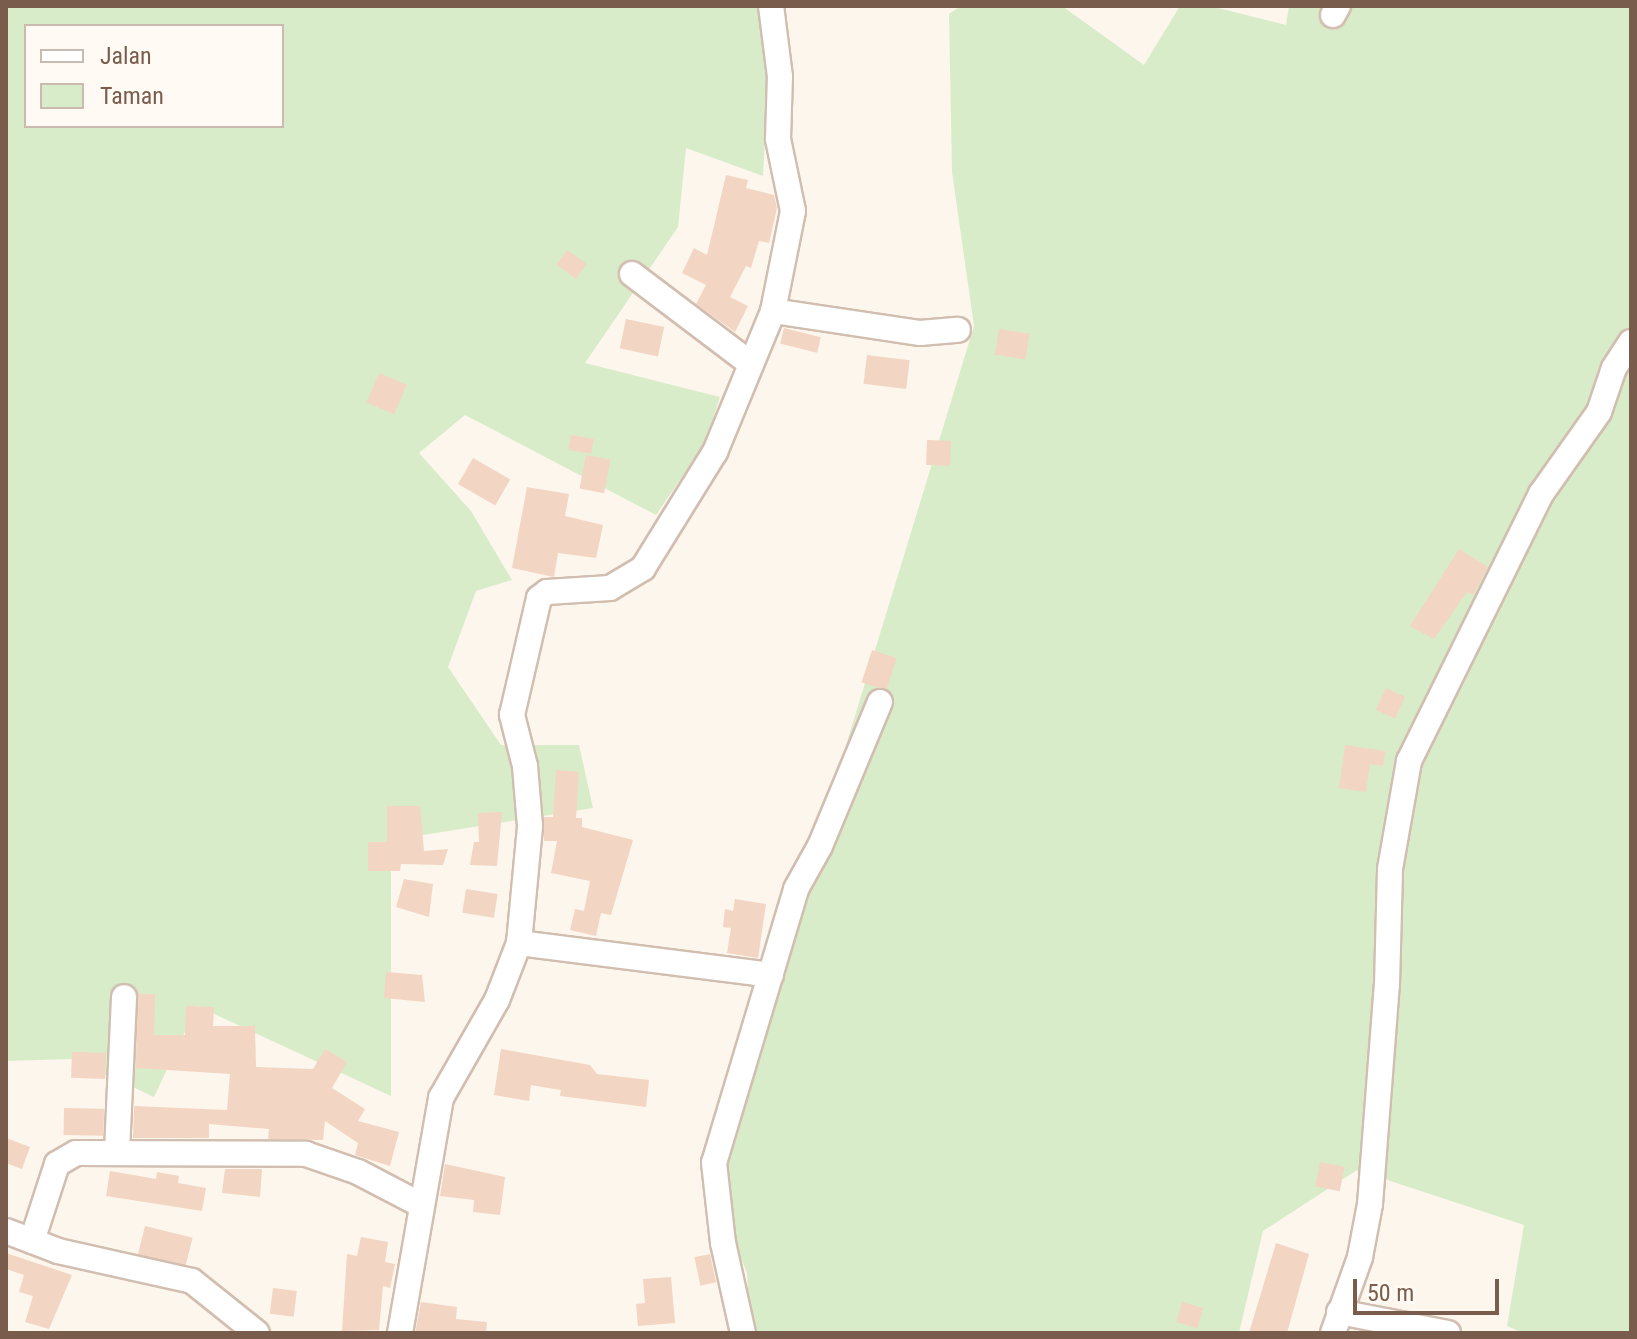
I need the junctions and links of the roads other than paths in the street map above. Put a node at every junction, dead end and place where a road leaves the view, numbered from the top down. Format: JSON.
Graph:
{"nodes":[{"id":1,"x":771,"y":6,"type":"edge"},
{"id":2,"x":632,"y":274,"type":"dead end"},
{"id":3,"x":773,"y":311,"type":"junction"},
{"id":4,"x":958,"y":330,"type":"dead end"},
{"id":5,"x":1631,"y":342,"type":"edge"},
{"id":6,"x":751,"y":364,"type":"junction"},
{"id":7,"x":880,"y":702,"type":"dead end"},
{"id":8,"x":519,"y":943,"type":"junction"},
{"id":9,"x":771,"y":975,"type":"junction"},
{"id":10,"x":124,"y":997,"type":"dead end"},
{"id":11,"x":117,"y":1152,"type":"junction"},
{"id":12,"x":421,"y":1205,"type":"junction"},
{"id":13,"x":6,"y":1231,"type":"edge"},
{"id":14,"x":32,"y":1241,"type":"junction"},
{"id":15,"x":1336,"y":1322,"type":"edge"},
{"id":16,"x":257,"y":1333,"type":"edge"},
{"id":17,"x":400,"y":1333,"type":"edge"},
{"id":18,"x":743,"y":1333,"type":"edge"},
{"id":19,"x":1448,"y":1333,"type":"edge"}],
"edges":[{"from":1,"to":3,"type":"street"},
{"from":2,"to":6,"type":"street"},
{"from":3,"to":4,"type":"street"},
{"from":3,"to":6,"type":"street"},
{"from":5,"to":15,"type":"street"},
{"from":6,"to":8,"type":"street"},
{"from":7,"to":9,"type":"street"},
{"from":8,"to":9,"type":"street"},
{"from":8,"to":12,"type":"street"},
{"from":9,"to":18,"type":"street"},
{"from":10,"to":11,"type":"street"},
{"from":11,"to":12,"type":"street"},
{"from":11,"to":14,"type":"street"},
{"from":12,"to":17,"type":"street"},
{"from":13,"to":14,"type":"street"},
{"from":14,"to":16,"type":"street"},
{"from":15,"to":19,"type":"street"}]}
